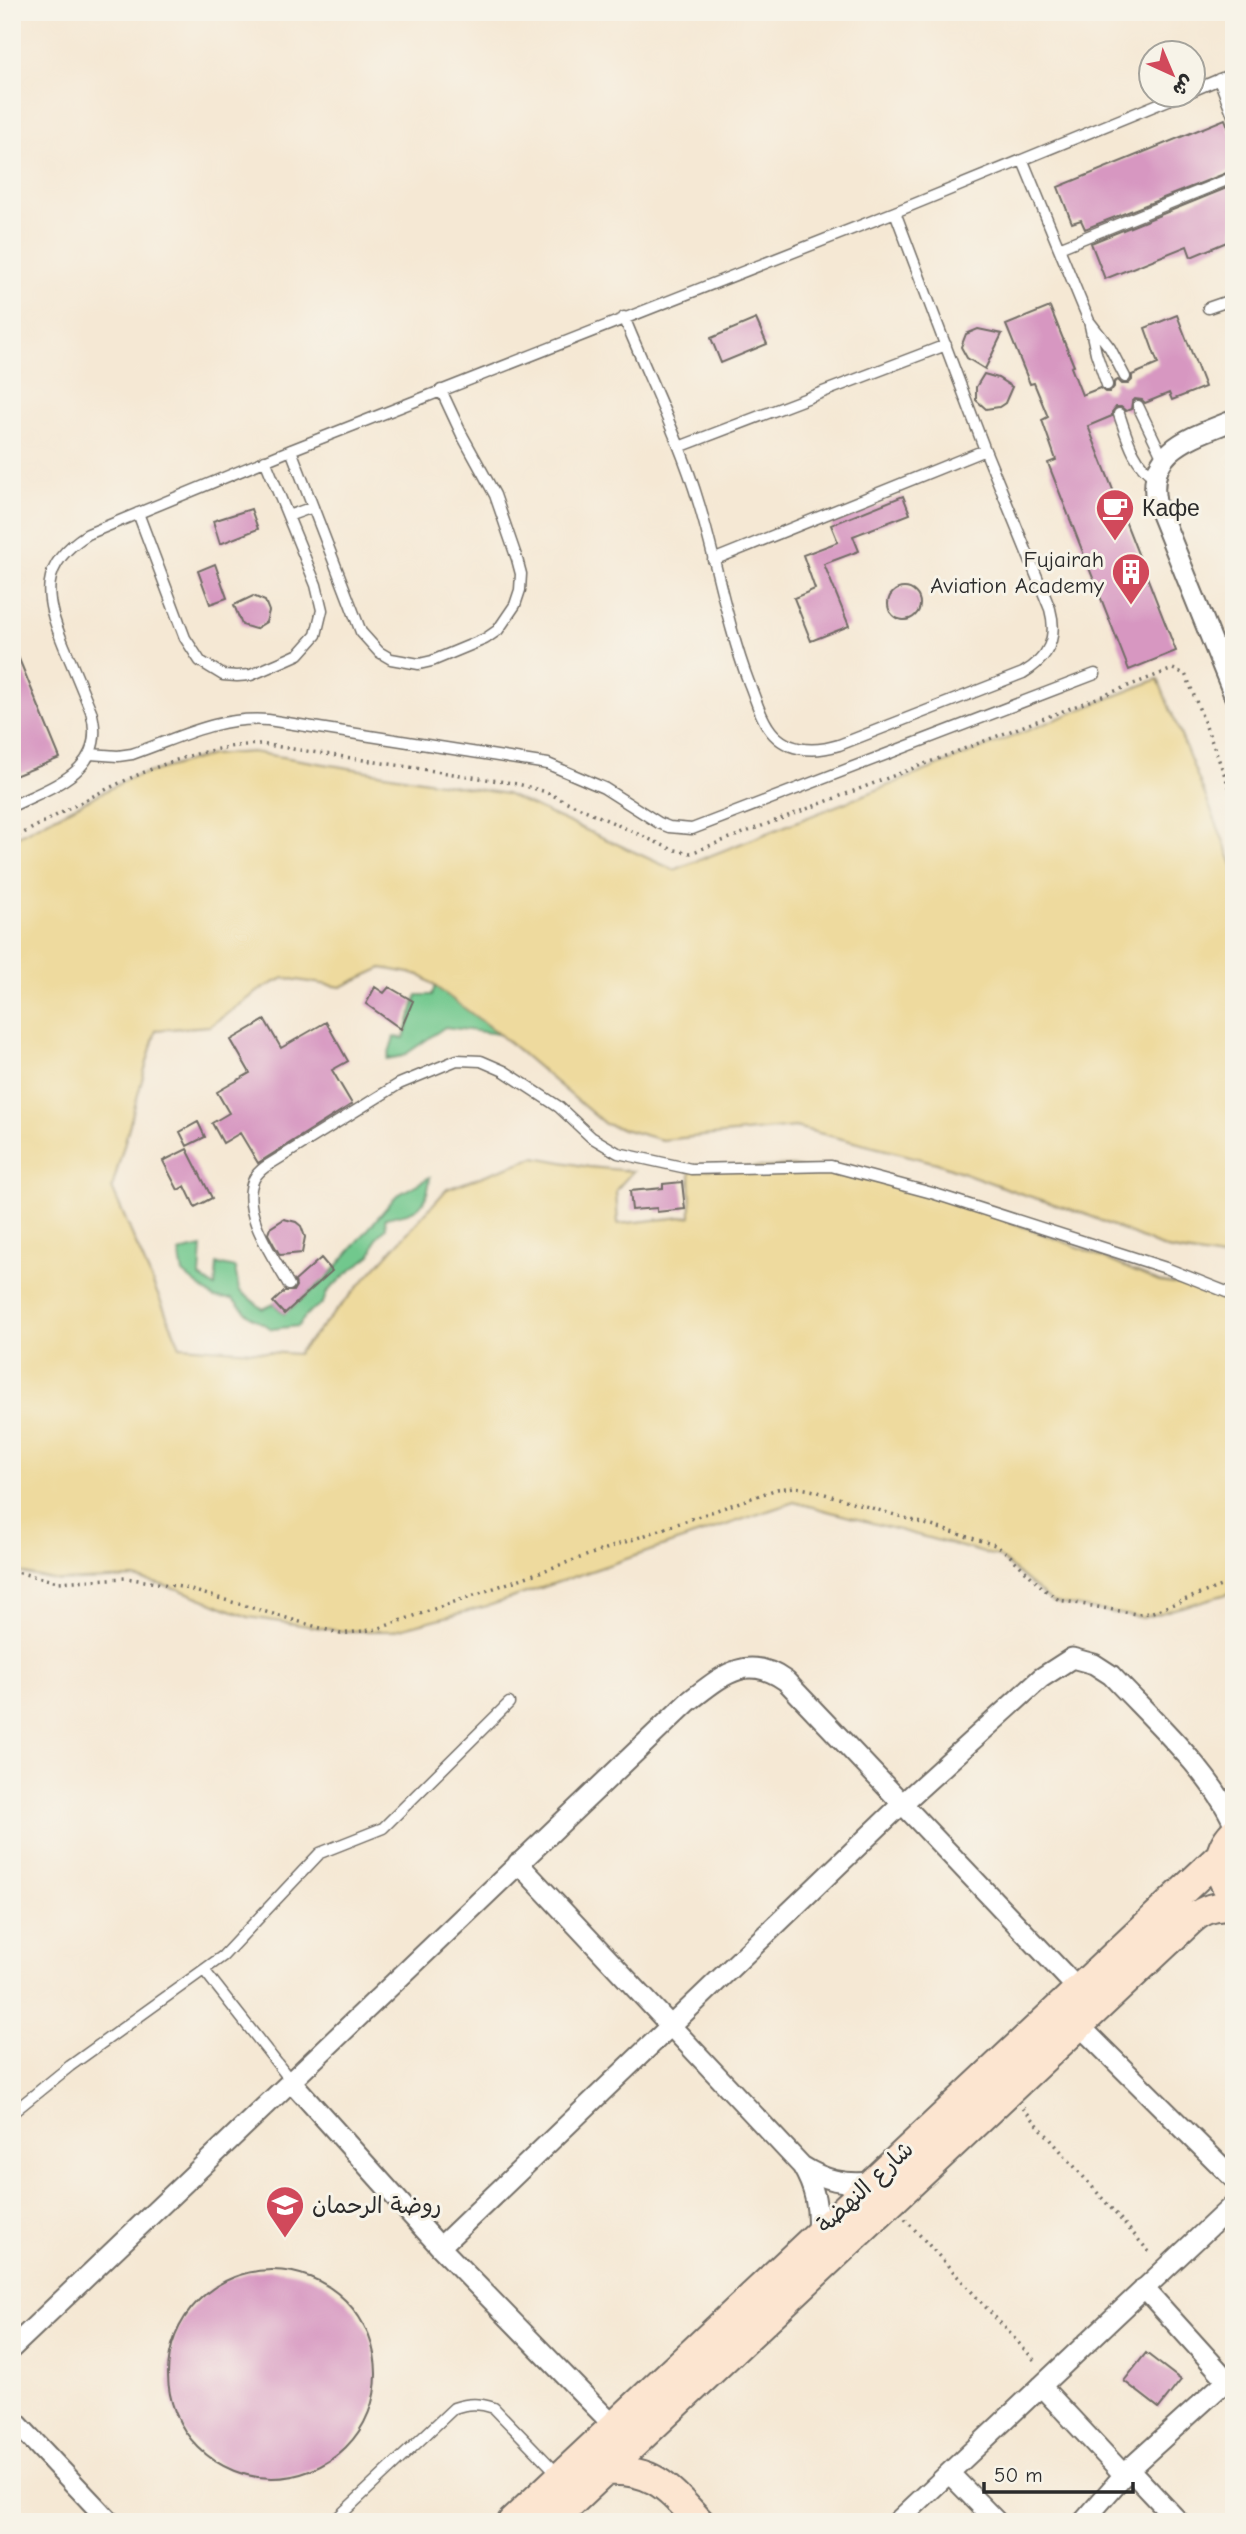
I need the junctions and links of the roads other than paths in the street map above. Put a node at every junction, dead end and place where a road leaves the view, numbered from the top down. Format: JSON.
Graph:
{"nodes":[{"id":1,"x":1234,"y":73,"type":"edge"},
{"id":2,"x":1219,"y":79,"type":"junction"},
{"id":3,"x":1208,"y":84,"type":"edge"},
{"id":4,"x":1150,"y":108,"type":"edge"},
{"id":5,"x":1234,"y":118,"type":"edge"},
{"id":6,"x":1023,"y":161,"type":"junction"},
{"id":7,"x":1234,"y":177,"type":"edge"},
{"id":8,"x":895,"y":212,"type":"junction"},
{"id":9,"x":1059,"y":248,"type":"junction"},
{"id":10,"x":1234,"y":299,"type":"edge"},
{"id":11,"x":1208,"y":309,"type":"dead end"},
{"id":12,"x":624,"y":317,"type":"junction"},
{"id":13,"x":1089,"y":321,"type":"junction"},
{"id":14,"x":946,"y":345,"type":"junction"},
{"id":15,"x":1125,"y":377,"type":"dead end"},
{"id":16,"x":1107,"y":385,"type":"dead end"},
{"id":17,"x":441,"y":390,"type":"junction"},
{"id":18,"x":1138,"y":406,"type":"dead end"},
{"id":19,"x":1119,"y":414,"type":"dead end"},
{"id":20,"x":1234,"y":420,"type":"edge"},
{"id":21,"x":678,"y":447,"type":"junction"},
{"id":22,"x":291,"y":450,"type":"junction"},
{"id":23,"x":985,"y":450,"type":"junction"},
{"id":24,"x":1163,"y":458,"type":"junction"},
{"id":25,"x":265,"y":460,"type":"junction"},
{"id":26,"x":1154,"y":477,"type":"junction"},
{"id":27,"x":313,"y":507,"type":"junction"},
{"id":28,"x":138,"y":513,"type":"junction"},
{"id":29,"x":288,"y":516,"type":"junction"},
{"id":30,"x":713,"y":560,"type":"junction"},
{"id":31,"x":1095,"y":674,"type":"dead end"},
{"id":32,"x":1234,"y":695,"type":"edge"},
{"id":33,"x":90,"y":754,"type":"junction"},
{"id":34,"x":12,"y":806,"type":"edge"},
{"id":35,"x":289,"y":1285,"type":"dead end"},
{"id":36,"x":1234,"y":1295,"type":"edge"},
{"id":37,"x":509,"y":1703,"type":"dead end"},
{"id":38,"x":902,"y":1804,"type":"junction"},
{"id":39,"x":1234,"y":1824,"type":"edge"},
{"id":40,"x":1227,"y":1843,"type":"edge"},
{"id":41,"x":518,"y":1863,"type":"junction"},
{"id":42,"x":1234,"y":1896,"type":"edge"},
{"id":43,"x":1234,"y":1906,"type":"edge"},
{"id":44,"x":204,"y":1970,"type":"junction"},
{"id":45,"x":1077,"y":1988,"type":"junction"},
{"id":46,"x":1079,"y":2025,"type":"junction"},
{"id":47,"x":671,"y":2026,"type":"junction"},
{"id":48,"x":291,"y":2081,"type":"junction"},
{"id":49,"x":12,"y":2113,"type":"edge"},
{"id":50,"x":802,"y":2166,"type":"junction"},
{"id":51,"x":1234,"y":2179,"type":"edge"},
{"id":52,"x":871,"y":2182,"type":"junction"},
{"id":53,"x":1234,"y":2204,"type":"edge"},
{"id":54,"x":817,"y":2233,"type":"junction"},
{"id":55,"x":440,"y":2247,"type":"junction"},
{"id":56,"x":1144,"y":2288,"type":"junction"},
{"id":57,"x":12,"y":2348,"type":"edge"},
{"id":58,"x":1230,"y":2377,"type":"edge"},
{"id":59,"x":1046,"y":2381,"type":"junction"},
{"id":60,"x":12,"y":2418,"type":"edge"},
{"id":61,"x":656,"y":2423,"type":"junction"},
{"id":62,"x":614,"y":2426,"type":"junction"},
{"id":63,"x":605,"y":2471,"type":"junction"},
{"id":64,"x":1127,"y":2472,"type":"junction"},
{"id":65,"x":949,"y":2473,"type":"junction"},
{"id":66,"x":560,"y":2476,"type":"junction"},
{"id":67,"x":664,"y":2484,"type":"junction"},
{"id":68,"x":110,"y":2522,"type":"edge"},
{"id":69,"x":333,"y":2522,"type":"edge"},
{"id":70,"x":512,"y":2522,"type":"edge"},
{"id":71,"x":551,"y":2522,"type":"edge"},
{"id":72,"x":700,"y":2522,"type":"edge"},
{"id":73,"x":897,"y":2522,"type":"edge"},
{"id":74,"x":997,"y":2522,"type":"edge"},
{"id":75,"x":1083,"y":2522,"type":"edge"},
{"id":76,"x":1179,"y":2522,"type":"edge"}],
"edges":[{"from":1,"to":2,"type":"lane"},
{"from":2,"to":3,"type":"lane"},
{"from":2,"to":5,"type":"lane"},
{"from":4,"to":6,"type":"lane"},
{"from":6,"to":8,"type":"lane"},
{"from":6,"to":9,"type":"lane"},
{"from":7,"to":9,"type":"lane"},
{"from":8,"to":12,"type":"lane"},
{"from":8,"to":14,"type":"lane"},
{"from":9,"to":13,"type":"lane"},
{"from":10,"to":11,"type":"lane"},
{"from":12,"to":17,"type":"lane"},
{"from":12,"to":21,"type":"lane"},
{"from":13,"to":15,"type":"lane"},
{"from":13,"to":16,"type":"lane"},
{"from":14,"to":21,"type":"lane"},
{"from":14,"to":23,"type":"lane"},
{"from":17,"to":22,"type":"lane"},
{"from":17,"to":27,"type":"lane"},
{"from":18,"to":24,"type":"lane"},
{"from":19,"to":26,"type":"lane"},
{"from":20,"to":24,"type":"street"},
{"from":21,"to":30,"type":"lane"},
{"from":22,"to":25,"type":"lane"},
{"from":22,"to":27,"type":"lane"},
{"from":23,"to":30,"type":"lane"},
{"from":23,"to":30,"type":"lane"},
{"from":24,"to":26,"type":"street"},
{"from":25,"to":28,"type":"lane"},
{"from":25,"to":29,"type":"lane"},
{"from":26,"to":32,"type":"street"},
{"from":27,"to":29,"type":"lane"},
{"from":28,"to":29,"type":"lane"},
{"from":28,"to":33,"type":"lane"},
{"from":31,"to":33,"type":"lane"},
{"from":33,"to":34,"type":"lane"},
{"from":35,"to":36,"type":"lane"},
{"from":37,"to":44,"type":"lane"},
{"from":38,"to":39,"type":"street"},
{"from":38,"to":41,"type":"street"},
{"from":38,"to":45,"type":"street"},
{"from":38,"to":47,"type":"street"},
{"from":40,"to":42,"type":"street"},
{"from":40,"to":45,"type":"street","name":"شارع النهضة"},
{"from":41,"to":47,"type":"street"},
{"from":41,"to":48,"type":"street"},
{"from":43,"to":46,"type":"street","name":"شارع النهضة"},
{"from":44,"to":48,"type":"lane"},
{"from":44,"to":49,"type":"lane"},
{"from":45,"to":52,"type":"street","name":"شارع النهضة"},
{"from":46,"to":51,"type":"street"},
{"from":46,"to":61,"type":"street","name":"شارع النهضة"},
{"from":47,"to":50,"type":"street"},
{"from":47,"to":55,"type":"street"},
{"from":48,"to":55,"type":"street"},
{"from":48,"to":57,"type":"street"},
{"from":50,"to":52,"type":"street"},
{"from":50,"to":54,"type":"street"},
{"from":52,"to":54,"type":"street","name":"شارع النهضة"},
{"from":53,"to":56,"type":"street"},
{"from":54,"to":62,"type":"street","name":"شارع النهضة"},
{"from":55,"to":62,"type":"street"},
{"from":56,"to":58,"type":"street"},
{"from":56,"to":59,"type":"street"},
{"from":58,"to":64,"type":"street"},
{"from":59,"to":64,"type":"street"},
{"from":59,"to":65,"type":"street"},
{"from":60,"to":68,"type":"street"},
{"from":61,"to":63,"type":"street","name":"شارع النهضة"},
{"from":61,"to":67,"type":"street"},
{"from":62,"to":66,"type":"street","name":"شارع النهضة"},
{"from":63,"to":67,"type":"street"},
{"from":63,"to":71,"type":"street","name":"شارع النهضة"},
{"from":64,"to":75,"type":"street"},
{"from":64,"to":76,"type":"street"},
{"from":65,"to":73,"type":"street"},
{"from":65,"to":74,"type":"street"},
{"from":66,"to":69,"type":"lane"},
{"from":66,"to":70,"type":"street","name":"شارع النهضة"},
{"from":67,"to":72,"type":"street"}]}
